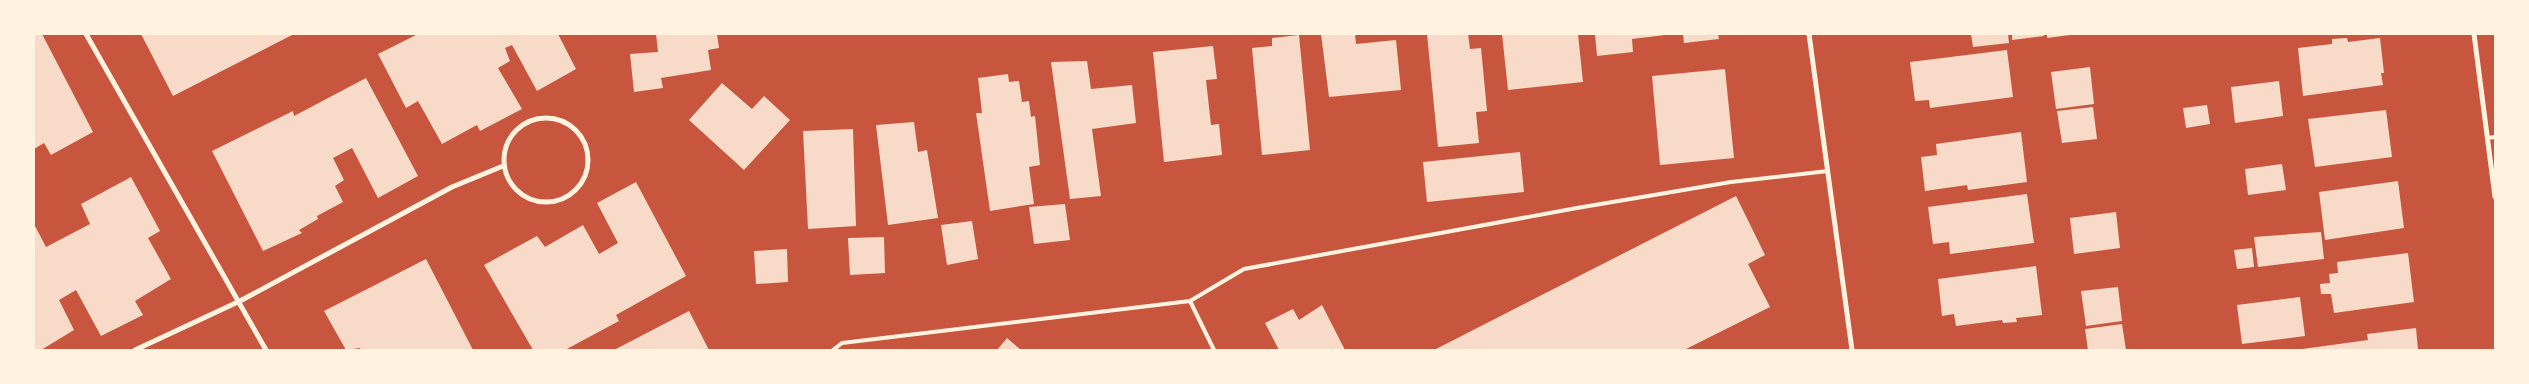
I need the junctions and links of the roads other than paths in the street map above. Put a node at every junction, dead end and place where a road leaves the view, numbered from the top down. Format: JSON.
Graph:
{"nodes":[{"id":1,"x":86,"y":34,"type":"edge"},
{"id":2,"x":1809,"y":34,"type":"edge"},
{"id":3,"x":2474,"y":34,"type":"edge"},
{"id":4,"x":2495,"y":137,"type":"edge"},
{"id":5,"x":2488,"y":138,"type":"junction"},
{"id":6,"x":503,"y":166,"type":"junction"},
{"id":7,"x":1828,"y":171,"type":"junction"},
{"id":8,"x":2495,"y":197,"type":"edge"},
{"id":9,"x":240,"y":301,"type":"junction"},
{"id":10,"x":1190,"y":301,"type":"junction"},
{"id":11,"x":135,"y":350,"type":"edge"},
{"id":12,"x":266,"y":350,"type":"edge"},
{"id":13,"x":833,"y":350,"type":"edge"},
{"id":14,"x":1214,"y":350,"type":"edge"},
{"id":15,"x":1852,"y":350,"type":"edge"}],
"edges":[{"from":1,"to":9,"type":"street"},
{"from":2,"to":7,"type":"street"},
{"from":3,"to":5,"type":"street"},
{"from":4,"to":5,"type":"lane"},
{"from":5,"to":8,"type":"street"},
{"from":6,"to":6,"type":"street"},
{"from":6,"to":9,"type":"street"},
{"from":7,"to":10,"type":"lane"},
{"from":7,"to":15,"type":"street"},
{"from":9,"to":11,"type":"street"},
{"from":9,"to":12,"type":"street"},
{"from":10,"to":13,"type":"lane"},
{"from":10,"to":14,"type":"lane"}]}
